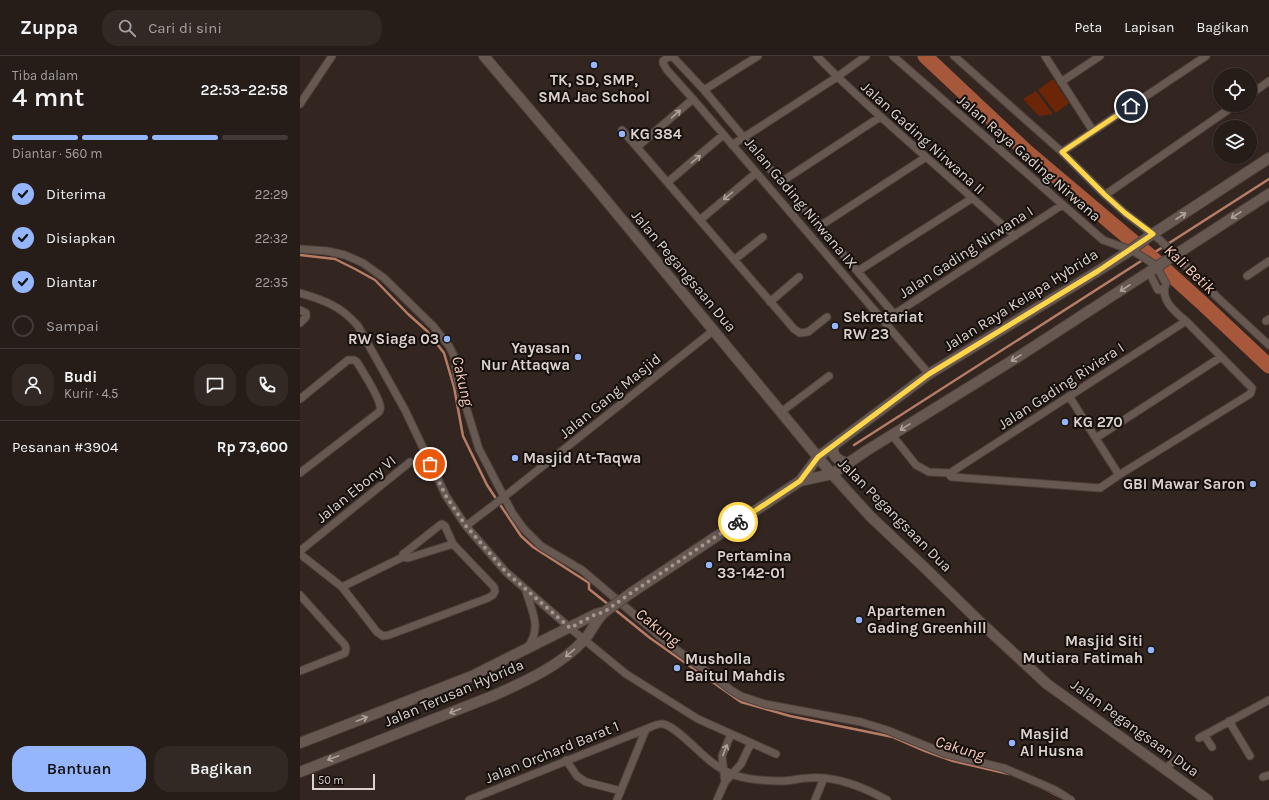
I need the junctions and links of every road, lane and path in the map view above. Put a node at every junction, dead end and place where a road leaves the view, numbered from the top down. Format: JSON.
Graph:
{"nodes":[{"id":1,"x":332,"y":56,"type":"edge"},
{"id":2,"x":484,"y":56,"type":"edge"},
{"id":3,"x":758,"y":56,"type":"edge"},
{"id":4,"x":817,"y":56,"type":"edge"},
{"id":5,"x":866,"y":56,"type":"edge"},
{"id":6,"x":893,"y":56,"type":"edge"},
{"id":7,"x":954,"y":56,"type":"edge"},
{"id":8,"x":1045,"y":56,"type":"edge"},
{"id":9,"x":1100,"y":56,"type":"edge"},
{"id":10,"x":1206,"y":56,"type":"edge"},
{"id":11,"x":674,"y":57,"type":"edge"},
{"id":12,"x":837,"y":77,"type":"junction"},
{"id":13,"x":1061,"y":82,"type":"junction"},
{"id":14,"x":1269,"y":82,"type":"edge"},
{"id":15,"x":704,"y":90,"type":"junction"},
{"id":16,"x":1257,"y":90,"type":"edge"},
{"id":17,"x":693,"y":98,"type":"junction"},
{"id":18,"x":300,"y":104,"type":"edge"},
{"id":19,"x":1225,"y":112,"type":"edge"},
{"id":20,"x":880,"y":117,"type":"junction"},
{"id":21,"x":622,"y":130,"type":"dead end"},
{"id":22,"x":1093,"y":130,"type":"junction"},
{"id":23,"x":723,"y":135,"type":"junction"},
{"id":24,"x":744,"y":137,"type":"junction"},
{"id":25,"x":732,"y":145,"type":"junction"},
{"id":26,"x":637,"y":147,"type":"junction"},
{"id":27,"x":1062,"y":152,"type":"junction"},
{"id":28,"x":926,"y":157,"type":"junction"},
{"id":29,"x":1269,"y":158,"type":"edge"},
{"id":30,"x":756,"y":173,"type":"junction"},
{"id":31,"x":668,"y":182,"type":"junction"},
{"id":32,"x":781,"y":182,"type":"junction"},
{"id":33,"x":1269,"y":194,"type":"edge"},
{"id":34,"x":1105,"y":195,"type":"junction"},
{"id":35,"x":972,"y":199,"type":"junction"},
{"id":36,"x":1062,"y":205,"type":"junction"},
{"id":37,"x":700,"y":220,"type":"junction"},
{"id":38,"x":820,"y":226,"type":"junction"},
{"id":39,"x":1015,"y":236,"type":"junction"},
{"id":40,"x":763,"y":237,"type":"dead end"},
{"id":41,"x":1154,"y":237,"type":"junction"},
{"id":42,"x":1133,"y":248,"type":"junction"},
{"id":43,"x":300,"y":249,"type":"edge"},
{"id":44,"x":1171,"y":254,"type":"junction"},
{"id":45,"x":734,"y":260,"type":"junction"},
{"id":46,"x":1269,"y":261,"type":"edge"},
{"id":47,"x":1153,"y":267,"type":"junction"},
{"id":48,"x":858,"y":271,"type":"junction"},
{"id":49,"x":1247,"y":276,"type":"dead end"},
{"id":50,"x":799,"y":277,"type":"dead end"},
{"id":51,"x":300,"y":293,"type":"edge"},
{"id":52,"x":770,"y":302,"type":"junction"},
{"id":53,"x":300,"y":310,"type":"edge"},
{"id":54,"x":894,"y":314,"type":"junction"},
{"id":55,"x":827,"y":317,"type":"dead end"},
{"id":56,"x":884,"y":321,"type":"junction"},
{"id":57,"x":1186,"y":321,"type":"junction"},
{"id":58,"x":300,"y":323,"type":"edge"},
{"id":59,"x":714,"y":330,"type":"junction"},
{"id":60,"x":1269,"y":345,"type":"edge"},
{"id":61,"x":1221,"y":357,"type":"junction"},
{"id":62,"x":929,"y":374,"type":"junction"},
{"id":63,"x":828,"y":376,"type":"dead end"},
{"id":64,"x":1069,"y":396,"type":"junction"},
{"id":65,"x":300,"y":399,"type":"edge"},
{"id":66,"x":781,"y":412,"type":"junction"},
{"id":67,"x":892,"y":435,"type":"junction"},
{"id":68,"x":1096,"y":438,"type":"junction"},
{"id":69,"x":833,"y":446,"type":"junction"},
{"id":70,"x":859,"y":456,"type":"junction"},
{"id":71,"x":818,"y":457,"type":"junction"},
{"id":72,"x":410,"y":462,"type":"dead end"},
{"id":73,"x":847,"y":463,"type":"junction"},
{"id":74,"x":300,"y":473,"type":"edge"},
{"id":75,"x":950,"y":473,"type":"junction"},
{"id":76,"x":832,"y":474,"type":"junction"},
{"id":77,"x":1119,"y":475,"type":"junction"},
{"id":78,"x":800,"y":481,"type":"junction"},
{"id":79,"x":842,"y":485,"type":"junction"},
{"id":80,"x":503,"y":498,"type":"junction"},
{"id":81,"x":466,"y":526,"type":"junction"},
{"id":82,"x":453,"y":544,"type":"junction"},
{"id":83,"x":300,"y":552,"type":"edge"},
{"id":84,"x":403,"y":557,"type":"junction"},
{"id":85,"x":342,"y":587,"type":"junction"},
{"id":86,"x":526,"y":591,"type":"junction"},
{"id":87,"x":300,"y":594,"type":"edge"},
{"id":88,"x":303,"y":601,"type":"edge"},
{"id":89,"x":605,"y":612,"type":"junction"},
{"id":90,"x":570,"y":628,"type":"junction"},
{"id":91,"x":585,"y":640,"type":"junction"},
{"id":92,"x":527,"y":648,"type":"junction"},
{"id":93,"x":300,"y":671,"type":"edge"},
{"id":94,"x":1269,"y":700,"type":"edge"},
{"id":95,"x":1229,"y":721,"type":"junction"},
{"id":96,"x":646,"y":729,"type":"junction"},
{"id":97,"x":731,"y":734,"type":"junction"},
{"id":98,"x":300,"y":743,"type":"edge"},
{"id":99,"x":751,"y":743,"type":"junction"},
{"id":100,"x":1212,"y":747,"type":"dead end"},
{"id":101,"x":776,"y":754,"type":"dead end"},
{"id":102,"x":1250,"y":756,"type":"dead end"},
{"id":103,"x":1179,"y":757,"type":"dead end"},
{"id":104,"x":566,"y":760,"type":"junction"},
{"id":105,"x":723,"y":769,"type":"junction"},
{"id":106,"x":1165,"y":769,"type":"junction"},
{"id":107,"x":300,"y":772,"type":"edge"},
{"id":108,"x":732,"y":774,"type":"junction"},
{"id":109,"x":824,"y":778,"type":"junction"},
{"id":110,"x":725,"y":782,"type":"junction"},
{"id":111,"x":621,"y":791,"type":"junction"},
{"id":112,"x":469,"y":800,"type":"edge"},
{"id":113,"x":617,"y":800,"type":"edge"},
{"id":114,"x":717,"y":800,"type":"edge"},
{"id":115,"x":815,"y":800,"type":"edge"},
{"id":116,"x":887,"y":800,"type":"edge"},
{"id":117,"x":1071,"y":800,"type":"edge"},
{"id":118,"x":1208,"y":800,"type":"edge"}],
"edges":[{"from":1,"to":18,"type":"street"},
{"from":2,"to":59,"type":"main road","name":"Jalan Pegangsaan Dua"},
{"from":3,"to":15,"type":"street"},
{"from":4,"to":12,"type":"street","name":"Jalan Gading Nirwana II"},
{"from":5,"to":12,"type":"street"},
{"from":6,"to":36,"type":"street","name":"Jalan Raya Gading Nirwana"},
{"from":7,"to":27,"type":"street"},
{"from":8,"to":13,"type":"street"},
{"from":9,"to":13,"type":"street"},
{"from":10,"to":22,"type":"street"},
{"from":11,"to":15,"type":"street"},
{"from":11,"to":17,"type":"street"},
{"from":12,"to":20,"type":"street","name":"Jalan Gading Nirwana II"},
{"from":12,"to":24,"type":"street"},
{"from":13,"to":22,"type":"street"},
{"from":14,"to":16,"type":"street"},
{"from":15,"to":24,"type":"street"},
{"from":17,"to":23,"type":"street"},
{"from":26,"to":17,"type":"street","one_way":true},
{"from":19,"to":34,"type":"street"},
{"from":20,"to":28,"type":"street","name":"Jalan Gading Nirwana II"},
{"from":20,"to":32,"type":"street"},
{"from":21,"to":26,"type":"street"},
{"from":22,"to":27,"type":"street"},
{"from":23,"to":25,"type":"street"},
{"from":31,"to":23,"type":"street","one_way":true},
{"from":24,"to":25,"type":"street","name":"Jalan Gading Nirwana IX"},
{"from":24,"to":32,"type":"street","name":"Jalan Gading Nirwana IX"},
{"from":25,"to":30,"type":"street","name":"Jalan Gading Nirwana IX"},
{"from":26,"to":31,"type":"street"},
{"from":27,"to":34,"type":"street"},
{"from":28,"to":35,"type":"street","name":"Jalan Gading Nirwana II"},
{"from":28,"to":38,"type":"street"},
{"from":41,"to":29,"type":"main road","name":"Jalan Raya Kelapa Hybrida","one_way":true},
{"from":30,"to":37,"type":"street","one_way":true},
{"from":30,"to":56,"type":"street","name":"Jalan Gading Nirwana IX"},
{"from":31,"to":37,"type":"street"},
{"from":32,"to":38,"type":"street","name":"Jalan Gading Nirwana IX"},
{"from":33,"to":44,"type":"main road","name":"Jalan Raya Kelapa Hybrida","one_way":true},
{"from":34,"to":41,"type":"street"},
{"from":35,"to":39,"type":"street","name":"Jalan Gading Nirwana II"},
{"from":35,"to":48,"type":"street"},
{"from":36,"to":39,"type":"street","name":"Jalan Gading Nirwana I"},
{"from":36,"to":42,"type":"street","name":"Jalan Raya Gading Nirwana"},
{"from":37,"to":45,"type":"street"},
{"from":38,"to":48,"type":"street","name":"Jalan Gading Nirwana IX"},
{"from":39,"to":54,"type":"street","name":"Jalan Gading Nirwana I"},
{"from":40,"to":45,"type":"street"},
{"from":41,"to":42,"type":"main road","name":"Jalan Raya Kelapa Hybrida"},
{"from":41,"to":44,"type":"street"},
{"from":42,"to":47,"type":"street","name":"Jalan Raya Gading Nirwana"},
{"from":42,"to":62,"type":"main road","name":"Jalan Raya Kelapa Hybrida"},
{"from":43,"to":80,"type":"street"},
{"from":44,"to":47,"type":"main road","name":"Jalan Raya Kelapa Hybrida"},
{"from":44,"to":60,"type":"street"},
{"from":45,"to":52,"type":"street"},
{"from":46,"to":49,"type":"street"},
{"from":47,"to":57,"type":"street"},
{"from":47,"to":67,"type":"main road","name":"Jalan Raya Kelapa Hybrida","one_way":true},
{"from":48,"to":54,"type":"street","name":"Jalan Gading Nirwana IX"},
{"from":50,"to":52,"type":"street"},
{"from":51,"to":81,"type":"street"},
{"from":52,"to":55,"type":"street"},
{"from":53,"to":58,"type":"street"},
{"from":54,"to":56,"type":"street","name":"Jalan Gading Nirwana I"},
{"from":56,"to":62,"type":"street","name":"Jalan Gading Nirwana IX"},
{"from":57,"to":61,"type":"street"},
{"from":57,"to":64,"type":"street","name":"Jalan Gading Riviera I"},
{"from":59,"to":66,"type":"main road","name":"Jalan Pegangsaan Dua"},
{"from":59,"to":80,"type":"street","name":"Jalan Gang Masjid"},
{"from":61,"to":68,"type":"street"},
{"from":61,"to":77,"type":"street"},
{"from":62,"to":69,"type":"main road","name":"Jalan Raya Kelapa Hybrida"},
{"from":63,"to":66,"type":"street"},
{"from":64,"to":68,"type":"street"},
{"from":64,"to":75,"type":"street","name":"Jalan Gading Riviera I"},
{"from":65,"to":74,"type":"street"},
{"from":66,"to":71,"type":"main road","name":"Jalan Pegangsaan Dua"},
{"from":67,"to":70,"type":"main road","name":"Jalan Raya Kelapa Hybrida"},
{"from":67,"to":75,"type":"street"},
{"from":68,"to":77,"type":"street"},
{"from":69,"to":71,"type":"main road","name":"Jalan Raya Kelapa Hybrida"},
{"from":69,"to":73,"type":"main road"},
{"from":70,"to":73,"type":"main road","name":"Jalan Raya Kelapa Hybrida"},
{"from":70,"to":79,"type":"main road"},
{"from":71,"to":76,"type":"main road","name":"Jalan Pegangsaan Dua"},
{"from":71,"to":78,"type":"main road","name":"Jalan Raya Kelapa Hybrida"},
{"from":72,"to":83,"type":"street","name":"Jalan Ebony VI"},
{"from":73,"to":76,"type":"main road","name":"Jalan Raya Kelapa Hybrida"},
{"from":75,"to":77,"type":"street"},
{"from":76,"to":78,"type":"main road","name":"Jalan Raya Kelapa Hybrida"},
{"from":76,"to":79,"type":"main road","name":"Jalan Pegangsaan Dua"},
{"from":78,"to":89,"type":"main road","name":"Jalan Raya Kelapa Hybrida","bridge":true},
{"from":79,"to":106,"type":"main road","name":"Jalan Pegangsaan Dua"},
{"from":80,"to":81,"type":"street","name":"Jalan Gang Masjid"},
{"from":80,"to":117,"type":"street"},
{"from":81,"to":86,"type":"street"},
{"from":82,"to":84,"type":"street"},
{"from":82,"to":84,"type":"street"},
{"from":82,"to":85,"type":"street"},
{"from":83,"to":85,"type":"street"},
{"from":84,"to":85,"type":"street"},
{"from":86,"to":90,"type":"street"},
{"from":86,"to":92,"type":"street"},
{"from":87,"to":88,"type":"street"},
{"from":88,"to":93,"type":"street"},
{"from":89,"to":90,"type":"main road","name":"Jalan Terusan Hybrida"},
{"from":89,"to":91,"type":"main road","name":"Jalan Terusan Hybrida"},
{"from":90,"to":91,"type":"street"},
{"from":90,"to":92,"type":"main road","name":"Jalan Terusan Hybrida"},
{"from":91,"to":97,"type":"street"},
{"from":91,"to":107,"type":"main road","name":"Jalan Terusan Hybrida","one_way":true},
{"from":98,"to":92,"type":"main road","name":"Jalan Terusan Hybrida","one_way":true},
{"from":94,"to":95,"type":"street"},
{"from":95,"to":100,"type":"street"},
{"from":95,"to":102,"type":"street"},
{"from":96,"to":104,"type":"street","name":"Jalan Orchard Barat 1"},
{"from":96,"to":105,"type":"street","name":"Jalan Orchard Barat 1"},
{"from":96,"to":111,"type":"street"},
{"from":97,"to":99,"type":"street"},
{"from":105,"to":97,"type":"street","one_way":true},
{"from":99,"to":101,"type":"street"},
{"from":99,"to":108,"type":"street"},
{"from":103,"to":106,"type":"street"},
{"from":104,"to":111,"type":"street"},
{"from":104,"to":112,"type":"street","name":"Jalan Orchard Barat 1"},
{"from":105,"to":108,"type":"street","name":"Jalan Orchard Barat 1"},
{"from":105,"to":110,"type":"street"},
{"from":106,"to":118,"type":"main road","name":"Jalan Pegangsaan Dua"},
{"from":108,"to":109,"type":"street","name":"Jalan Orchard Barat 1"},
{"from":108,"to":110,"type":"street"},
{"from":109,"to":115,"type":"street"},
{"from":109,"to":116,"type":"street","name":"Jalan Orchard Barat 1"},
{"from":110,"to":114,"type":"street"},
{"from":111,"to":113,"type":"street"}]}
